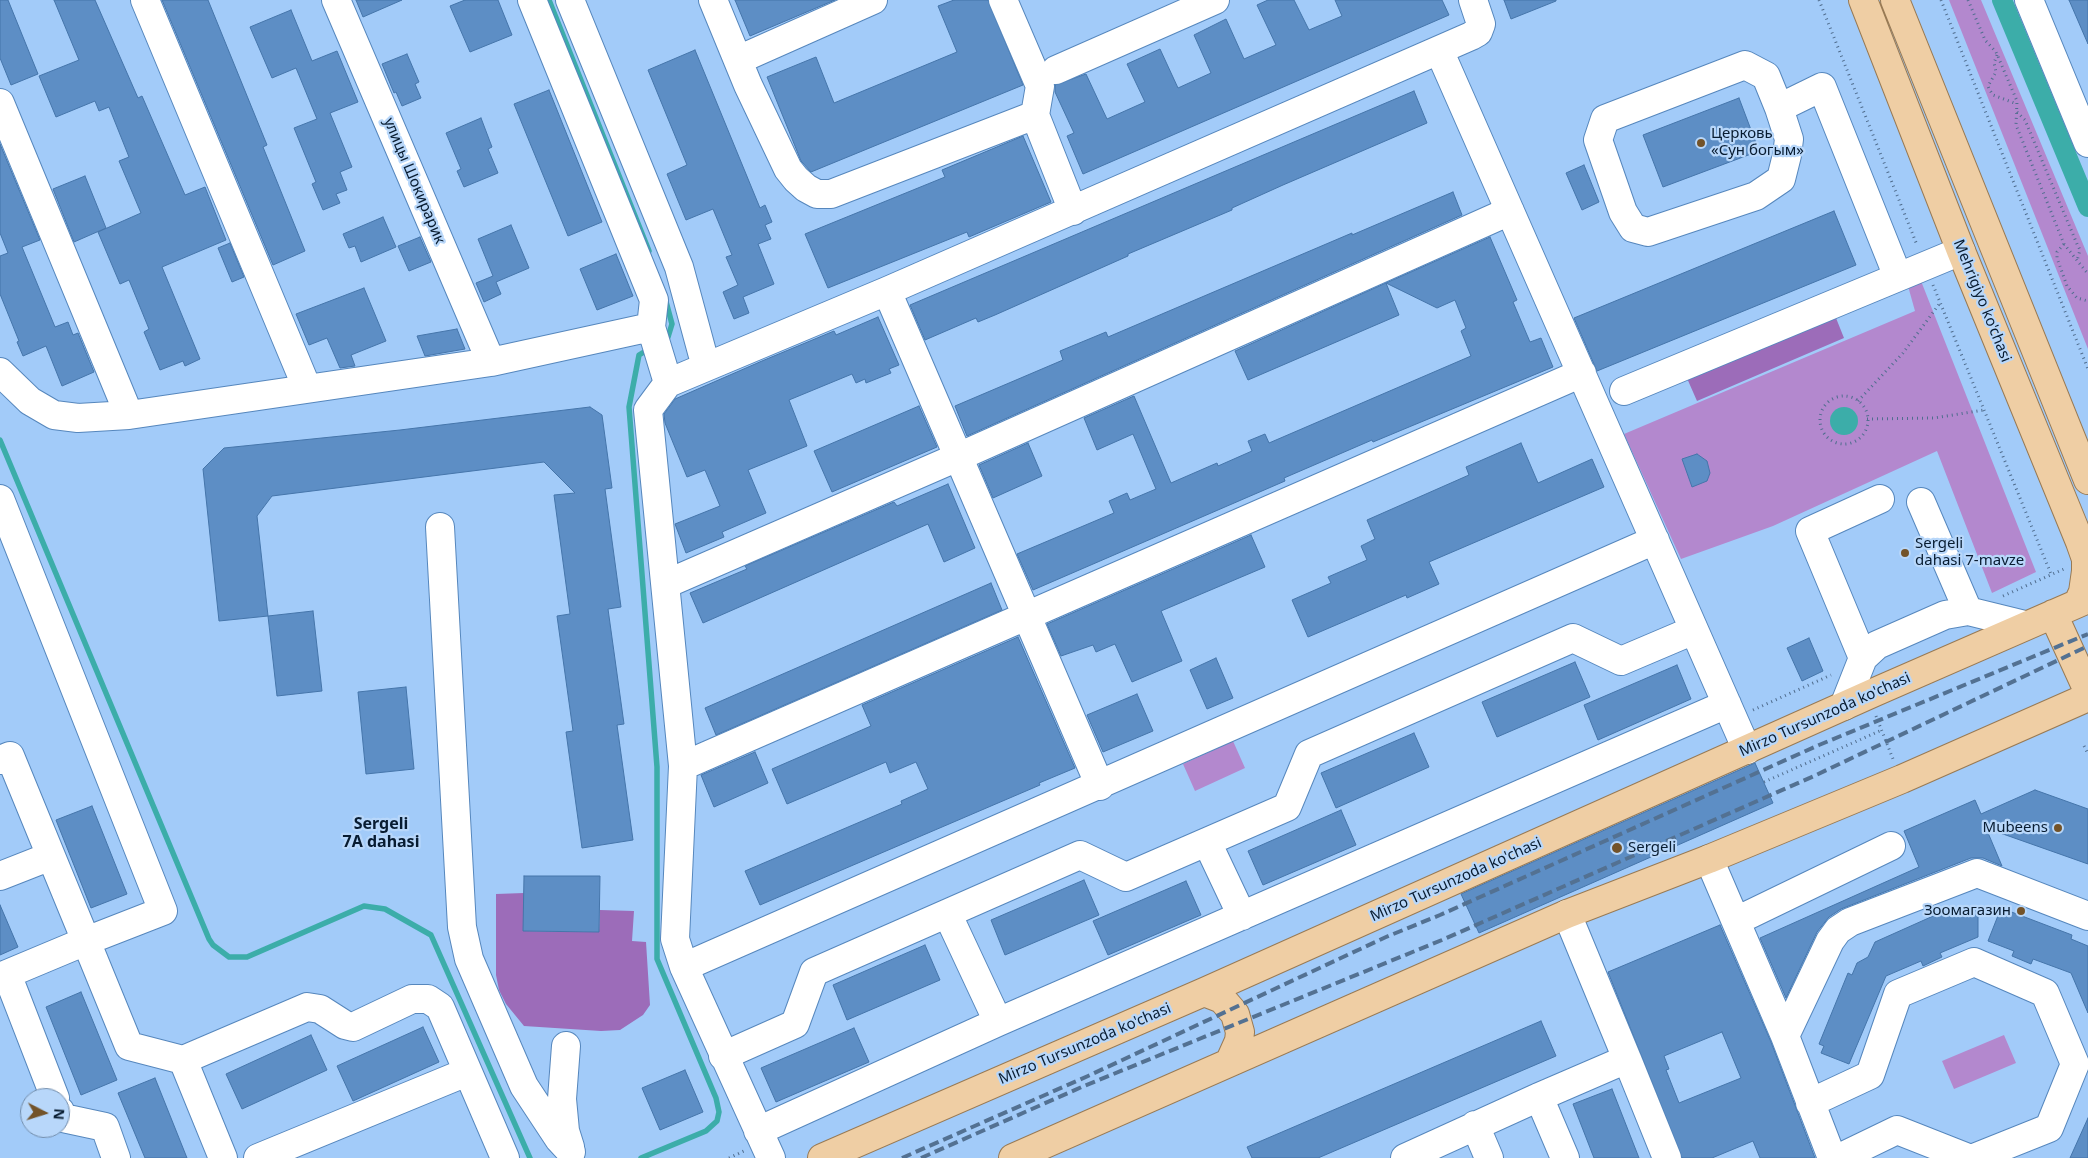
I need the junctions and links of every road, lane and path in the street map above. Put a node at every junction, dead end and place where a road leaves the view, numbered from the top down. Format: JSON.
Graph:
{"nodes":[{"id":1,"x":145,"y":0,"type":"edge"},
{"id":2,"x":336,"y":0,"type":"edge"},
{"id":3,"x":532,"y":0,"type":"edge"},
{"id":4,"x":570,"y":0,"type":"edge"},
{"id":5,"x":713,"y":0,"type":"edge"},
{"id":6,"x":873,"y":0,"type":"edge"},
{"id":7,"x":1002,"y":0,"type":"edge"},
{"id":8,"x":1215,"y":0,"type":"edge"},
{"id":9,"x":1473,"y":0,"type":"edge"},
{"id":10,"x":1863,"y":0,"type":"edge"},
{"id":11,"x":1895,"y":0,"type":"edge"},
{"id":12,"x":1942,"y":0,"type":"edge"},
{"id":13,"x":1968,"y":0,"type":"edge"},
{"id":14,"x":2029,"y":0,"type":"edge"},
{"id":15,"x":1439,"y":50,"type":"junction"},
{"id":16,"x":1998,"y":55,"type":"junction"},
{"id":17,"x":738,"y":60,"type":"junction"},
{"id":18,"x":1056,"y":70,"type":"dead end"},
{"id":19,"x":2080,"y":100,"type":"edge"},
{"id":20,"x":0,"y":103,"type":"edge"},
{"id":21,"x":2017,"y":104,"type":"junction"},
{"id":22,"x":1779,"y":108,"type":"junction"},
{"id":23,"x":2017,"y":112,"type":"junction"},
{"id":24,"x":1035,"y":115,"type":"junction"},
{"id":25,"x":2088,"y":143,"type":"edge"},
{"id":26,"x":1073,"y":211,"type":"junction"},
{"id":27,"x":1510,"y":211,"type":"junction"},
{"id":28,"x":2064,"y":244,"type":"junction"},
{"id":29,"x":1962,"y":251,"type":"junction"},
{"id":30,"x":2077,"y":261,"type":"junction"},
{"id":31,"x":2088,"y":274,"type":"edge"},
{"id":32,"x":1898,"y":278,"type":"junction"},
{"id":33,"x":887,"y":292,"type":"junction"},
{"id":34,"x":2088,"y":301,"type":"edge"},
{"id":35,"x":1940,"y":303,"type":"dead end"},
{"id":36,"x":652,"y":330,"type":"junction"},
{"id":37,"x":491,"y":362,"type":"junction"},
{"id":38,"x":706,"y":367,"type":"junction"},
{"id":39,"x":2088,"y":369,"type":"edge"},
{"id":40,"x":665,"y":371,"type":"junction"},
{"id":41,"x":0,"y":372,"type":"edge"},
{"id":42,"x":1582,"y":373,"type":"junction"},
{"id":43,"x":307,"y":388,"type":"junction"},
{"id":44,"x":1624,"y":391,"type":"dead end"},
{"id":45,"x":1858,"y":401,"type":"junction"},
{"id":46,"x":1984,"y":410,"type":"dead end"},
{"id":47,"x":129,"y":415,"type":"junction"},
{"id":48,"x":1867,"y":419,"type":"junction"},
{"id":49,"x":958,"y":457,"type":"junction"},
{"id":50,"x":2088,"y":480,"type":"edge"},
{"id":51,"x":0,"y":499,"type":"edge"},
{"id":52,"x":1880,"y":499,"type":"dead end"},
{"id":53,"x":1921,"y":502,"type":"dead end"},
{"id":54,"x":440,"y":528,"type":"dead end"},
{"id":55,"x":1655,"y":540,"type":"junction"},
{"id":56,"x":2067,"y":567,"type":"dead end"},
{"id":57,"x":666,"y":584,"type":"junction"},
{"id":58,"x":2002,"y":596,"type":"dead end"},
{"id":59,"x":2083,"y":601,"type":"edge"},
{"id":60,"x":1968,"y":611,"type":"junction"},
{"id":61,"x":2053,"y":614,"type":"junction"},
{"id":62,"x":1026,"y":615,"type":"junction"},
{"id":63,"x":2025,"y":625,"type":"junction"},
{"id":64,"x":1694,"y":630,"type":"junction"},
{"id":65,"x":1863,"y":658,"type":"junction"},
{"id":66,"x":2088,"y":691,"type":"edge"},
{"id":67,"x":2088,"y":697,"type":"edge"},
{"id":68,"x":1727,"y":704,"type":"junction"},
{"id":69,"x":1844,"y":706,"type":"junction"},
{"id":70,"x":1875,"y":714,"type":"dead end"},
{"id":71,"x":1882,"y":730,"type":"junction"},
{"id":72,"x":2084,"y":746,"type":"dead end"},
{"id":73,"x":1747,"y":750,"type":"junction"},
{"id":74,"x":2088,"y":754,"type":"edge"},
{"id":75,"x":0,"y":760,"type":"edge"},
{"id":76,"x":683,"y":766,"type":"junction"},
{"id":77,"x":1896,"y":766,"type":"dead end"},
{"id":78,"x":1764,"y":782,"type":"dead end"},
{"id":79,"x":1100,"y":786,"type":"junction"},
{"id":80,"x":1207,"y":842,"type":"junction"},
{"id":81,"x":1891,"y":846,"type":"dead end"},
{"id":82,"x":51,"y":856,"type":"junction"},
{"id":83,"x":1708,"y":859,"type":"junction"},
{"id":84,"x":0,"y":876,"type":"edge"},
{"id":85,"x":1568,"y":914,"type":"junction"},
{"id":86,"x":948,"y":915,"type":"junction"},
{"id":87,"x":1242,"y":916,"type":"junction"},
{"id":88,"x":2088,"y":916,"type":"edge"},
{"id":89,"x":1736,"y":921,"type":"junction"},
{"id":90,"x":86,"y":941,"type":"junction"},
{"id":91,"x":684,"y":967,"type":"junction"},
{"id":92,"x":4,"y":976,"type":"edge"},
{"id":93,"x":1204,"y":992,"type":"junction"},
{"id":94,"x":998,"y":1022,"type":"junction"},
{"id":95,"x":1785,"y":1036,"type":"junction"},
{"id":96,"x":566,"y":1046,"type":"dead end"},
{"id":97,"x":723,"y":1056,"type":"junction"},
{"id":98,"x":1627,"y":1059,"type":"junction"},
{"id":99,"x":183,"y":1060,"type":"junction"},
{"id":100,"x":1230,"y":1061,"type":"junction"},
{"id":101,"x":467,"y":1072,"type":"junction"},
{"id":102,"x":51,"y":1088,"type":"edge"},
{"id":103,"x":1539,"y":1097,"type":"junction"},
{"id":104,"x":1810,"y":1103,"type":"junction"},
{"id":105,"x":70,"y":1119,"type":"edge"},
{"id":106,"x":1475,"y":1125,"type":"junction"},
{"id":107,"x":758,"y":1131,"type":"junction"},
{"id":108,"x":1051,"y":1150,"type":"edge"},
{"id":109,"x":573,"y":1155,"type":"edge"},
{"id":110,"x":499,"y":1156,"type":"edge"},
{"id":111,"x":116,"y":1158,"type":"edge"},
{"id":112,"x":222,"y":1158,"type":"edge"},
{"id":113,"x":258,"y":1158,"type":"edge"},
{"id":114,"x":771,"y":1158,"type":"edge"},
{"id":115,"x":822,"y":1158,"type":"edge"},
{"id":116,"x":1013,"y":1158,"type":"edge"},
{"id":117,"x":1405,"y":1158,"type":"edge"},
{"id":118,"x":1489,"y":1158,"type":"edge"},
{"id":119,"x":1565,"y":1158,"type":"edge"},
{"id":120,"x":1667,"y":1158,"type":"edge"},
{"id":121,"x":1832,"y":1158,"type":"edge"},
{"id":122,"x":1839,"y":1158,"type":"edge"},
{"id":123,"x":1968,"y":1158,"type":"edge"},
{"id":124,"x":1974,"y":1158,"type":"edge"}],
"edges":[{"from":1,"to":43,"type":"street"},
{"from":2,"to":37,"type":"street","name":"улицы Шокирарик"},
{"from":3,"to":36,"type":"street"},
{"from":4,"to":38,"type":"street"},
{"from":5,"to":17,"type":"street"},
{"from":6,"to":17,"type":"street"},
{"from":7,"to":24,"type":"street"},
{"from":8,"to":18,"type":"street"},
{"from":9,"to":15,"type":"street"},
{"from":10,"to":29,"type":"main road","name":"Mehrigiyo ko'chasi"},
{"from":11,"to":50,"type":"main road"},
{"from":12,"to":39,"type":"path"},
{"from":13,"to":16,"type":"path"},
{"from":14,"to":19,"type":"street"},
{"from":15,"to":26,"type":"street"},
{"from":15,"to":27,"type":"street"},
{"from":16,"to":21,"type":"path"},
{"from":16,"to":21,"type":"path"},
{"from":17,"to":24,"type":"street"},
{"from":19,"to":25,"type":"street"},
{"from":20,"to":47,"type":"street"},
{"from":21,"to":23,"type":"path"},
{"from":22,"to":22,"type":"street"},
{"from":22,"to":32,"type":"street"},
{"from":23,"to":28,"type":"path"},
{"from":23,"to":30,"type":"path"},
{"from":24,"to":26,"type":"street"},
{"from":26,"to":33,"type":"street"},
{"from":27,"to":42,"type":"street"},
{"from":27,"to":49,"type":"street"},
{"from":28,"to":30,"type":"path"},
{"from":28,"to":34,"type":"path"},
{"from":29,"to":32,"type":"street"},
{"from":29,"to":59,"type":"main road","name":"Mehrigiyo ko'chasi"},
{"from":30,"to":31,"type":"path"},
{"from":32,"to":44,"type":"street"},
{"from":33,"to":38,"type":"street"},
{"from":33,"to":49,"type":"street"},
{"from":35,"to":45,"type":"path"},
{"from":36,"to":37,"type":"street"},
{"from":36,"to":40,"type":"street"},
{"from":37,"to":43,"type":"street"},
{"from":38,"to":40,"type":"street"},
{"from":40,"to":57,"type":"street"},
{"from":41,"to":47,"type":"street"},
{"from":42,"to":55,"type":"street"},
{"from":42,"to":62,"type":"street"},
{"from":43,"to":47,"type":"street"},
{"from":45,"to":48,"type":"path"},
{"from":45,"to":48,"type":"path"},
{"from":46,"to":48,"type":"path"},
{"from":49,"to":57,"type":"street"},
{"from":49,"to":62,"type":"street"},
{"from":51,"to":90,"type":"street"},
{"from":52,"to":65,"type":"street"},
{"from":53,"to":60,"type":"street"},
{"from":54,"to":109,"type":"street"},
{"from":55,"to":64,"type":"street"},
{"from":55,"to":79,"type":"street"},
{"from":56,"to":58,"type":"path"},
{"from":57,"to":76,"type":"street"},
{"from":59,"to":61,"type":"main road","name":"Mirzo Tursunzoda ko'chasi"},
{"from":60,"to":63,"type":"street"},
{"from":60,"to":65,"type":"street"},
{"from":61,"to":63,"type":"main road","name":"Mirzo Tursunzoda ko'chasi"},
{"from":61,"to":66,"type":"main road"},
{"from":62,"to":76,"type":"street"},
{"from":62,"to":79,"type":"street"},
{"from":63,"to":69,"type":"main road","name":"Mirzo Tursunzoda ko'chasi"},
{"from":64,"to":68,"type":"street"},
{"from":64,"to":80,"type":"street"},
{"from":65,"to":69,"type":"street"},
{"from":67,"to":83,"type":"main road"},
{"from":68,"to":73,"type":"street"},
{"from":68,"to":87,"type":"street"},
{"from":69,"to":73,"type":"main road","name":"Mirzo Tursunzoda ko'chasi"},
{"from":70,"to":71,"type":"path"},
{"from":71,"to":77,"type":"path"},
{"from":71,"to":78,"type":"path"},
{"from":72,"to":74,"type":"path"},
{"from":73,"to":93,"type":"main road","name":"Mirzo Tursunzoda ko'chasi"},
{"from":75,"to":82,"type":"street"},
{"from":76,"to":91,"type":"street"},
{"from":79,"to":91,"type":"street"},
{"from":80,"to":86,"type":"street"},
{"from":80,"to":87,"type":"street"},
{"from":81,"to":89,"type":"street"},
{"from":82,"to":84,"type":"street"},
{"from":82,"to":90,"type":"street"},
{"from":83,"to":85,"type":"main road"},
{"from":83,"to":89,"type":"street"},
{"from":85,"to":98,"type":"street"},
{"from":85,"to":100,"type":"main road"},
{"from":86,"to":94,"type":"street"},
{"from":86,"to":97,"type":"street"},
{"from":87,"to":94,"type":"street"},
{"from":88,"to":95,"type":"street"},
{"from":89,"to":95,"type":"street"},
{"from":90,"to":92,"type":"street"},
{"from":90,"to":99,"type":"street"},
{"from":91,"to":97,"type":"street"},
{"from":92,"to":102,"type":"street"},
{"from":93,"to":100,"type":"main road"},
{"from":93,"to":115,"type":"main road","name":"Mirzo Tursunzoda ko'chasi"},
{"from":94,"to":107,"type":"street"},
{"from":95,"to":104,"type":"street"},
{"from":96,"to":109,"type":"street"},
{"from":97,"to":107,"type":"street"},
{"from":98,"to":103,"type":"street"},
{"from":98,"to":120,"type":"street"},
{"from":99,"to":101,"type":"street"},
{"from":99,"to":112,"type":"street"},
{"from":100,"to":108,"type":"main road"},
{"from":101,"to":110,"type":"street"},
{"from":101,"to":113,"type":"street"},
{"from":103,"to":106,"type":"street"},
{"from":103,"to":119,"type":"street"},
{"from":104,"to":121,"type":"street"},
{"from":104,"to":124,"type":"street"},
{"from":105,"to":111,"type":"street"},
{"from":106,"to":117,"type":"street"},
{"from":106,"to":118,"type":"street"},
{"from":107,"to":114,"type":"street"},
{"from":108,"to":116,"type":"main road"},
{"from":122,"to":123,"type":"street"}]}
